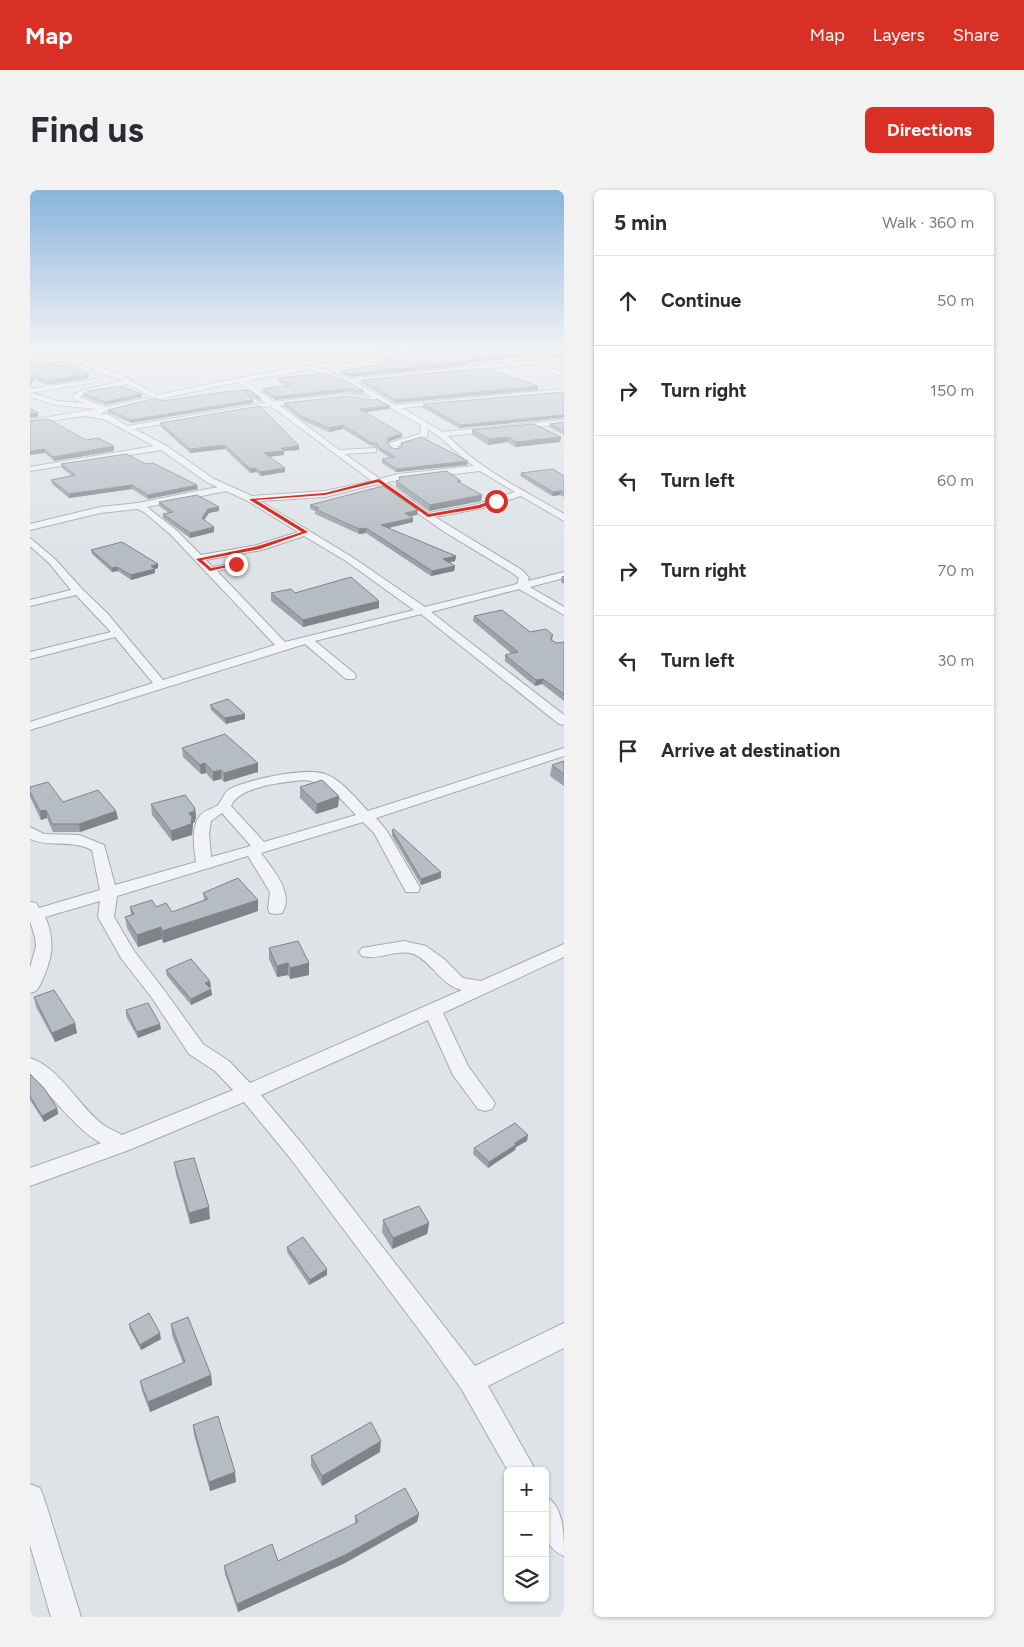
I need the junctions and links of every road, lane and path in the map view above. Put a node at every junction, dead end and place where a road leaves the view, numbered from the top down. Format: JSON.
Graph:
{"nodes":[{"id":1,"x":79,"y":415,"type":"edge"},
{"id":2,"x":106,"y":415,"type":"edge"},
{"id":3,"x":206,"y":415,"type":"edge"},
{"id":4,"x":288,"y":415,"type":"edge"},
{"id":5,"x":408,"y":415,"type":"edge"},
{"id":6,"x":30,"y":422,"type":"edge"},
{"id":7,"x":564,"y":422,"type":"edge"},
{"id":8,"x":148,"y":424,"type":"junction"},
{"id":9,"x":425,"y":425,"type":"junction"},
{"id":10,"x":535,"y":425,"type":"junction"},
{"id":11,"x":126,"y":428,"type":"junction"},
{"id":12,"x":549,"y":433,"type":"edge"},
{"id":13,"x":442,"y":434,"type":"junction"},
{"id":14,"x":142,"y":436,"type":"junction"},
{"id":15,"x":162,"y":447,"type":"junction"},
{"id":16,"x":396,"y":449,"type":"edge"},
{"id":17,"x":373,"y":450,"type":"edge"},
{"id":18,"x":339,"y":452,"type":"junction"},
{"id":19,"x":481,"y":468,"type":"junction"},
{"id":20,"x":30,"y":469,"type":"edge"},
{"id":21,"x":379,"y":481,"type":"junction"},
{"id":22,"x":227,"y":488,"type":"junction"},
{"id":23,"x":520,"y":492,"type":"junction"},
{"id":24,"x":251,"y":500,"type":"junction"},
{"id":25,"x":138,"y":506,"type":"junction"},
{"id":26,"x":428,"y":516,"type":"junction"},
{"id":27,"x":564,"y":518,"type":"edge"},
{"id":28,"x":30,"y":527,"type":"edge"},
{"id":29,"x":306,"y":532,"type":"junction"},
{"id":30,"x":30,"y":541,"type":"edge"},
{"id":31,"x":198,"y":559,"type":"junction"},
{"id":32,"x":236,"y":564,"type":"dead end"},
{"id":33,"x":210,"y":570,"type":"junction"},
{"id":34,"x":564,"y":575,"type":"edge"},
{"id":35,"x":521,"y":586,"type":"junction"},
{"id":36,"x":78,"y":591,"type":"junction"},
{"id":37,"x":30,"y":603,"type":"edge"},
{"id":38,"x":422,"y":610,"type":"junction"},
{"id":39,"x":564,"y":612,"type":"edge"},
{"id":40,"x":119,"y":633,"type":"junction"},
{"id":41,"x":307,"y":640,"type":"junction"},
{"id":42,"x":283,"y":646,"type":"junction"},
{"id":43,"x":30,"y":656,"type":"edge"},
{"id":44,"x":350,"y":676,"type":"dead end"},
{"id":45,"x":160,"y":684,"type":"junction"},
{"id":46,"x":564,"y":721,"type":"edge"},
{"id":47,"x":30,"y":726,"type":"edge"},
{"id":48,"x":564,"y":752,"type":"edge"},
{"id":49,"x":224,"y":807,"type":"junction"},
{"id":50,"x":367,"y":816,"type":"junction"},
{"id":51,"x":30,"y":831,"type":"edge"},
{"id":52,"x":256,"y":849,"type":"junction"},
{"id":53,"x":204,"y":864,"type":"junction"},
{"id":54,"x":412,"y":888,"type":"dead end"},
{"id":55,"x":109,"y":893,"type":"junction"},
{"id":56,"x":276,"y":909,"type":"dead end"},
{"id":57,"x":32,"y":912,"type":"edge"},
{"id":58,"x":564,"y":950,"type":"edge"},
{"id":59,"x":368,"y":952,"type":"dead end"},
{"id":60,"x":30,"y":987,"type":"edge"},
{"id":61,"x":482,"y":988,"type":"junction"},
{"id":62,"x":433,"y":1011,"type":"junction"},
{"id":63,"x":30,"y":1065,"type":"edge"},
{"id":64,"x":248,"y":1093,"type":"junction"},
{"id":65,"x":485,"y":1103,"type":"dead end"},
{"id":66,"x":122,"y":1144,"type":"junction"},
{"id":67,"x":30,"y":1177,"type":"edge"},
{"id":68,"x":564,"y":1335,"type":"edge"},
{"id":69,"x":471,"y":1381,"type":"junction"},
{"id":70,"x":521,"y":1467,"type":"edge"},
{"id":71,"x":30,"y":1498,"type":"edge"},
{"id":72,"x":546,"y":1512,"type":"edge"},
{"id":73,"x":564,"y":1542,"type":"edge"},
{"id":74,"x":66,"y":1617,"type":"edge"}],
"edges":[{"from":1,"to":6,"type":"street"},
{"from":2,"to":11,"type":"street"},
{"from":3,"to":8,"type":"street"},
{"from":4,"to":18,"type":"street"},
{"from":5,"to":9,"type":"street"},
{"from":7,"to":10,"type":"street"},
{"from":8,"to":11,"type":"street"},
{"from":8,"to":14,"type":"street"},
{"from":9,"to":13,"type":"street"},
{"from":9,"to":16,"type":"street"},
{"from":10,"to":12,"type":"street"},
{"from":10,"to":13,"type":"street"},
{"from":11,"to":14,"type":"street"},
{"from":13,"to":19,"type":"street"},
{"from":14,"to":15,"type":"street"},
{"from":15,"to":20,"type":"street"},
{"from":15,"to":22,"type":"street"},
{"from":17,"to":18,"type":"street"},
{"from":18,"to":21,"type":"street"},
{"from":19,"to":21,"type":"street"},
{"from":19,"to":23,"type":"street"},
{"from":21,"to":24,"type":"street"},
{"from":21,"to":26,"type":"street"},
{"from":22,"to":24,"type":"street"},
{"from":22,"to":25,"type":"street"},
{"from":23,"to":26,"type":"street"},
{"from":23,"to":27,"type":"street"},
{"from":24,"to":29,"type":"street"},
{"from":25,"to":28,"type":"street"},
{"from":25,"to":31,"type":"street"},
{"from":26,"to":35,"type":"street"},
{"from":29,"to":31,"type":"street"},
{"from":29,"to":38,"type":"street"},
{"from":30,"to":36,"type":"street"},
{"from":31,"to":33,"type":"street"},
{"from":32,"to":33,"type":"street"},
{"from":33,"to":42,"type":"street"},
{"from":34,"to":35,"type":"street"},
{"from":35,"to":38,"type":"street"},
{"from":35,"to":39,"type":"street"},
{"from":36,"to":37,"type":"street"},
{"from":36,"to":40,"type":"street"},
{"from":38,"to":41,"type":"street"},
{"from":38,"to":46,"type":"street"},
{"from":40,"to":43,"type":"street"},
{"from":40,"to":45,"type":"street"},
{"from":41,"to":42,"type":"street"},
{"from":41,"to":44,"type":"street"},
{"from":42,"to":45,"type":"street"},
{"from":45,"to":47,"type":"street"},
{"from":48,"to":50,"type":"street"},
{"from":49,"to":50,"type":"street"},
{"from":49,"to":52,"type":"street"},
{"from":49,"to":53,"type":"street"},
{"from":50,"to":52,"type":"street"},
{"from":50,"to":54,"type":"street"},
{"from":51,"to":55,"type":"street"},
{"from":52,"to":53,"type":"street"},
{"from":52,"to":56,"type":"street"},
{"from":53,"to":55,"type":"street"},
{"from":55,"to":57,"type":"street"},
{"from":55,"to":64,"type":"street"},
{"from":57,"to":60,"type":"street"},
{"from":58,"to":61,"type":"street"},
{"from":59,"to":61,"type":"street"},
{"from":61,"to":62,"type":"street"},
{"from":62,"to":64,"type":"street"},
{"from":62,"to":65,"type":"street"},
{"from":63,"to":66,"type":"street"},
{"from":64,"to":66,"type":"street"},
{"from":64,"to":69,"type":"street"},
{"from":66,"to":67,"type":"street"},
{"from":68,"to":69,"type":"street"},
{"from":69,"to":70,"type":"street"},
{"from":71,"to":74,"type":"street"},
{"from":72,"to":73,"type":"street"}]}
